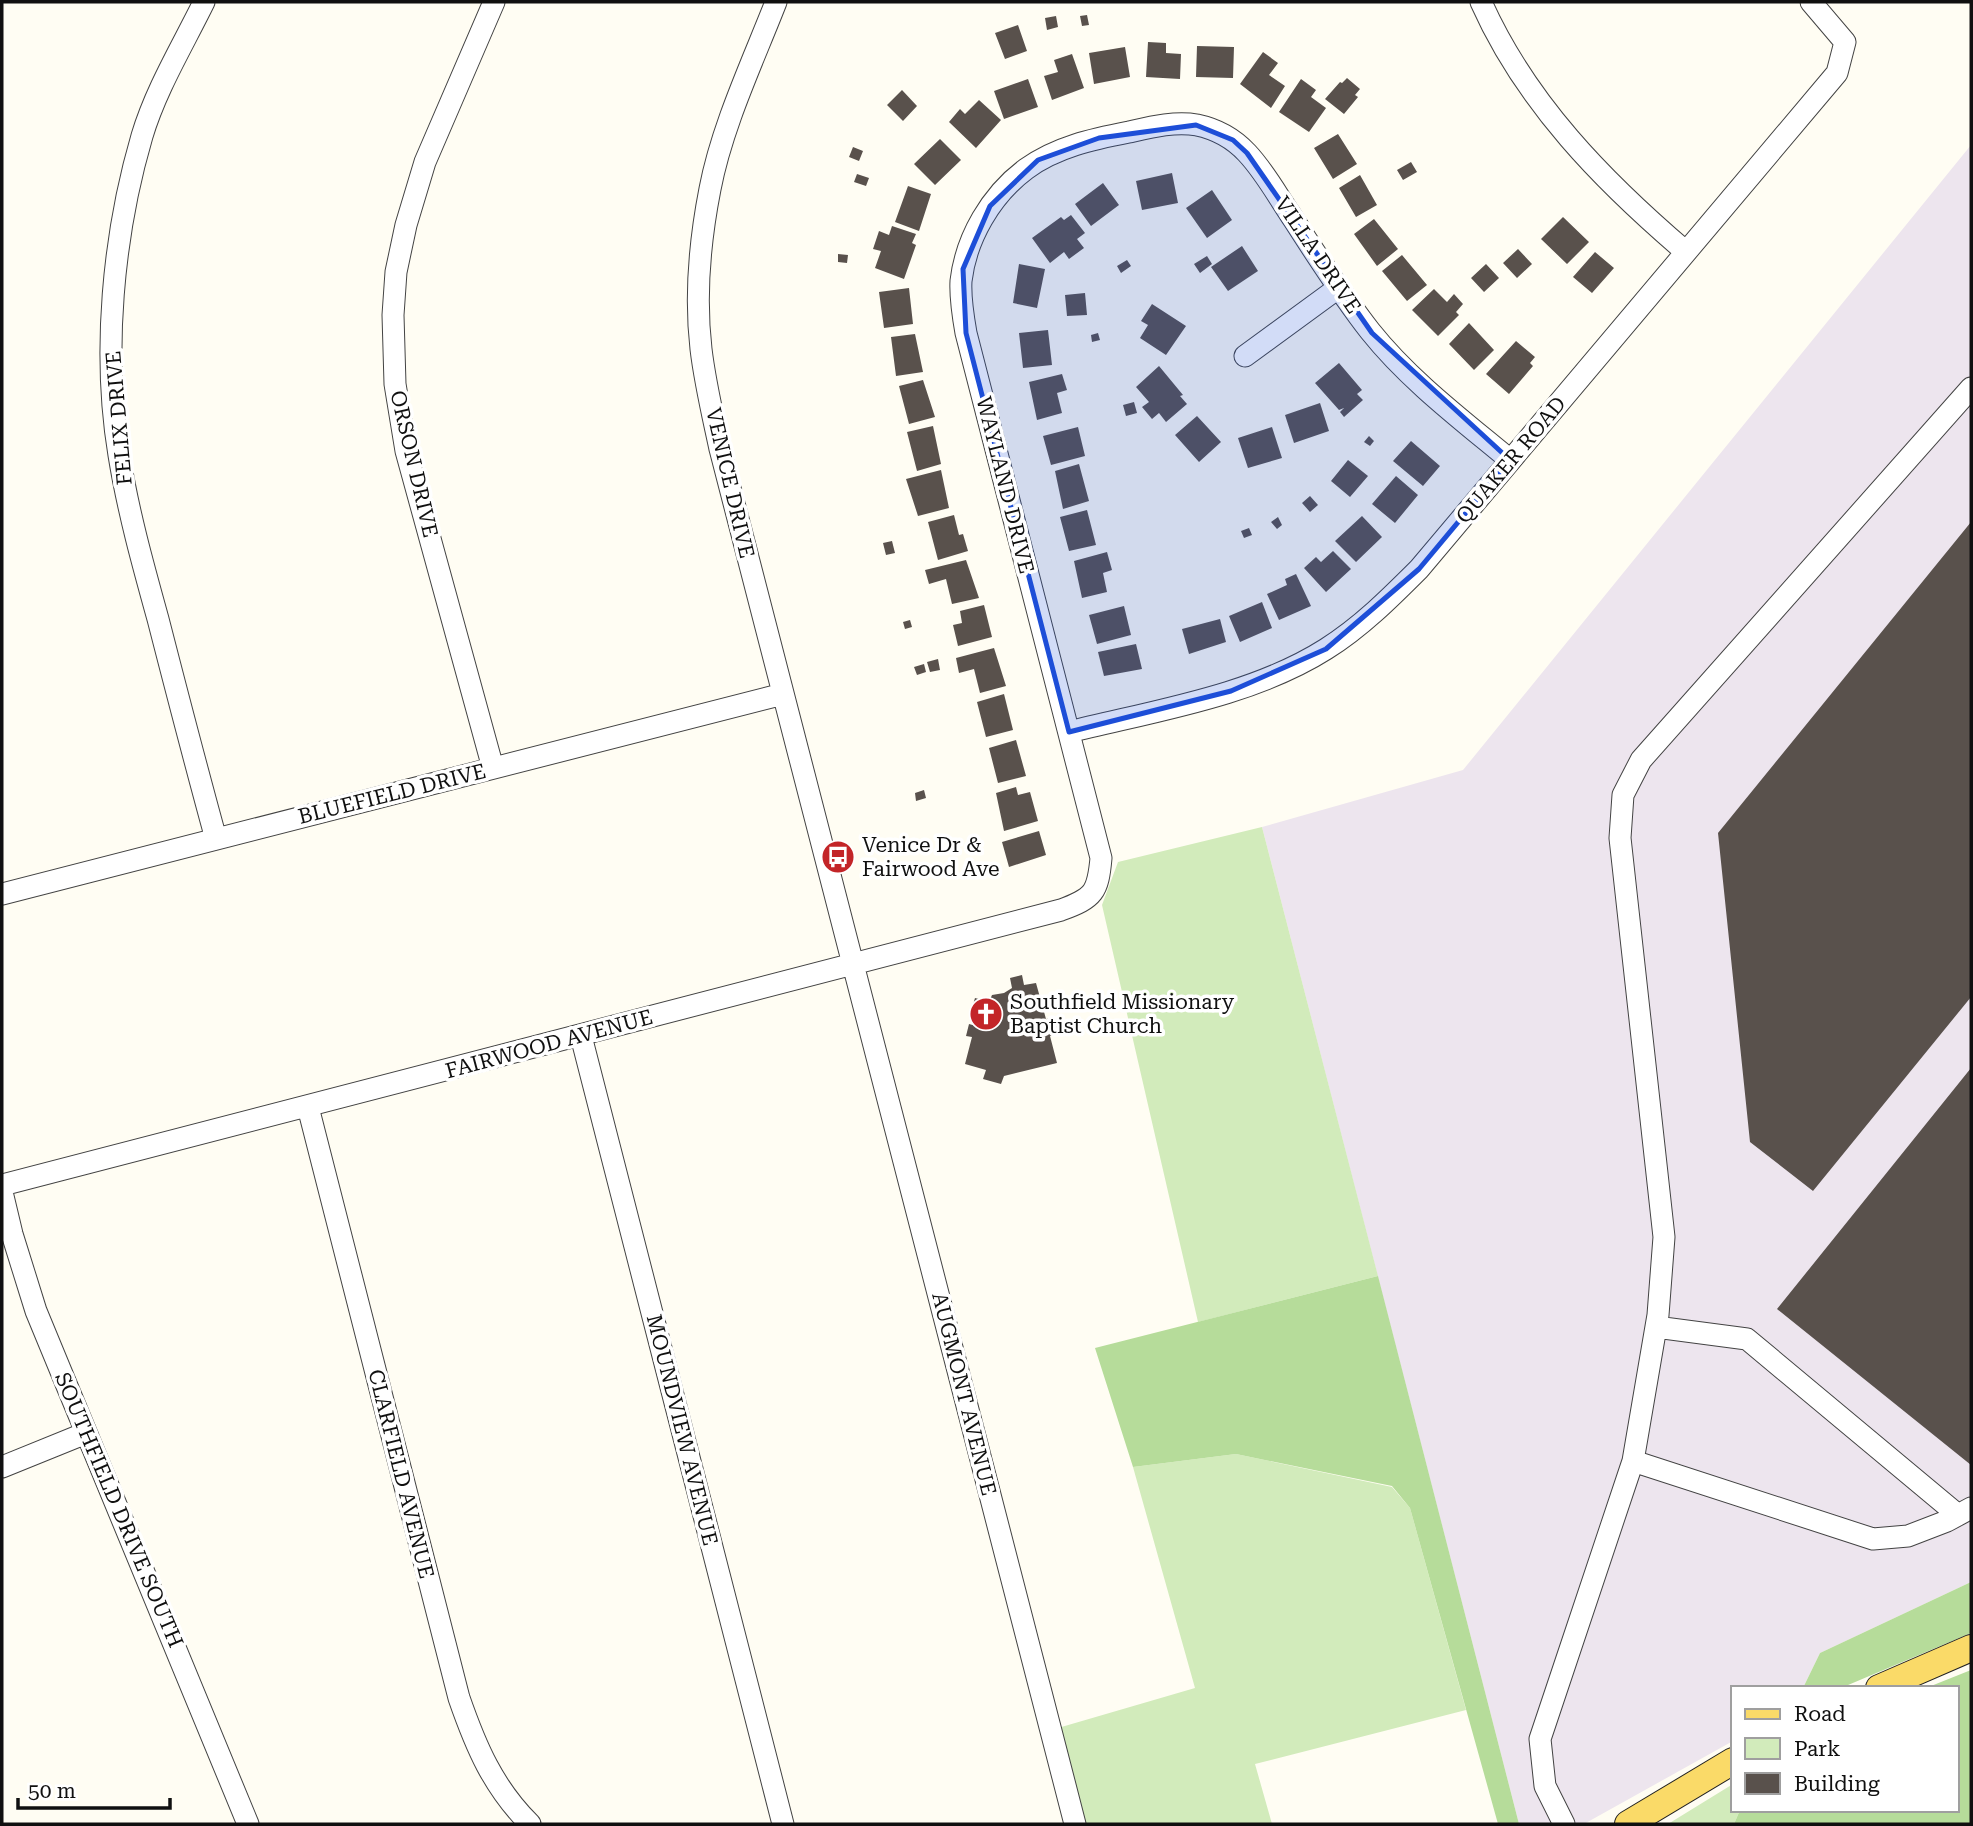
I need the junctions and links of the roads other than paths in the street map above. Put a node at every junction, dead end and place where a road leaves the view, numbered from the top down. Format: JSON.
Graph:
{"nodes":[{"id":1,"x":204,"y":2,"type":"edge"},
{"id":2,"x":494,"y":2,"type":"edge"},
{"id":3,"x":776,"y":2,"type":"edge"},
{"id":4,"x":1481,"y":2,"type":"edge"},
{"id":5,"x":1811,"y":2,"type":"edge"},
{"id":6,"x":1099,"y":138,"type":"joint"},
{"id":7,"x":1686,"y":252,"type":"junction"},
{"id":8,"x":1338,"y":288,"type":"junction"},
{"id":9,"x":1245,"y":356,"type":"dead end"},
{"id":10,"x":1971,"y":388,"type":"edge"},
{"id":11,"x":1510,"y":460,"type":"junction"},
{"id":12,"x":783,"y":694,"type":"junction"},
{"id":13,"x":1069,"y":732,"type":"junction"},
{"id":14,"x":493,"y":768,"type":"junction"},
{"id":15,"x":216,"y":839,"type":"junction"},
{"id":16,"x":1093,"y":893,"type":"joint"},
{"id":17,"x":2,"y":894,"type":"edge"},
{"id":18,"x":852,"y":965,"type":"junction"},
{"id":19,"x":581,"y":1036,"type":"junction"},
{"id":20,"x":308,"y":1107,"type":"junction"},
{"id":21,"x":2,"y":1185,"type":"edge"},
{"id":22,"x":2,"y":1192,"type":"edge"},
{"id":23,"x":1656,"y":1327,"type":"junction"},
{"id":24,"x":86,"y":1433,"type":"junction"},
{"id":25,"x":1633,"y":1461,"type":"junction"},
{"id":26,"x":2,"y":1467,"type":"edge"},
{"id":27,"x":1965,"y":1511,"type":"edge"},
{"id":28,"x":1971,"y":1648,"type":"edge"},
{"id":29,"x":1884,"y":1686,"type":"edge"},
{"id":30,"x":1731,"y":1762,"type":"edge"},
{"id":31,"x":248,"y":1824,"type":"edge"},
{"id":32,"x":530,"y":1824,"type":"edge"},
{"id":33,"x":783,"y":1824,"type":"edge"},
{"id":34,"x":1075,"y":1824,"type":"edge"},
{"id":35,"x":1564,"y":1824,"type":"edge"},
{"id":36,"x":1628,"y":1824,"type":"edge"}],
"edges":[{"from":1,"to":15,"type":"street","name":"FELIX DRIVE"},
{"from":2,"to":14,"type":"street","name":"ORSON DRIVE"},
{"from":3,"to":12,"type":"street","name":"VENICE DRIVE"},
{"from":4,"to":7,"type":"street"},
{"from":5,"to":7,"type":"street","name":"QUAKER ROAD"},
{"from":6,"to":8,"type":"street","name":"VILLA DRIVE"},
{"from":6,"to":13,"type":"street","name":"WAYLAND DRIVE"},
{"from":7,"to":11,"type":"street","name":"QUAKER ROAD"},
{"from":8,"to":9,"type":"street"},
{"from":8,"to":11,"type":"street","name":"VILLA DRIVE"},
{"from":10,"to":23,"type":"street"},
{"from":11,"to":13,"type":"street","name":"QUAKER ROAD"},
{"from":12,"to":14,"type":"street","name":"BLUEFIELD DRIVE"},
{"from":12,"to":18,"type":"street","name":"VENICE DRIVE"},
{"from":13,"to":16,"type":"street","name":"WAYLAND DRIVE"},
{"from":14,"to":15,"type":"street","name":"BLUEFIELD DRIVE"},
{"from":15,"to":17,"type":"street","name":"BLUEFIELD DRIVE"},
{"from":16,"to":18,"type":"street","name":"FAIRWOOD AVENUE"},
{"from":18,"to":19,"type":"street","name":"FAIRWOOD AVENUE"},
{"from":18,"to":34,"type":"street","name":"AUGMONT AVENUE"},
{"from":19,"to":20,"type":"street","name":"FAIRWOOD AVENUE"},
{"from":19,"to":33,"type":"street","name":"MOUNDVIEW AVENUE"},
{"from":20,"to":21,"type":"street","name":"FAIRWOOD AVENUE"},
{"from":20,"to":32,"type":"street","name":"CLARFIELD AVENUE"},
{"from":22,"to":24,"type":"street","name":"SOUTHFIELD DRIVE SOUTH"},
{"from":23,"to":25,"type":"street"},
{"from":23,"to":27,"type":"street"},
{"from":24,"to":26,"type":"street"},
{"from":24,"to":31,"type":"street","name":"SOUTHFIELD DRIVE SOUTH"},
{"from":25,"to":27,"type":"street"},
{"from":25,"to":35,"type":"street"},
{"from":28,"to":29,"type":"main road"},
{"from":30,"to":36,"type":"main road"}]}
